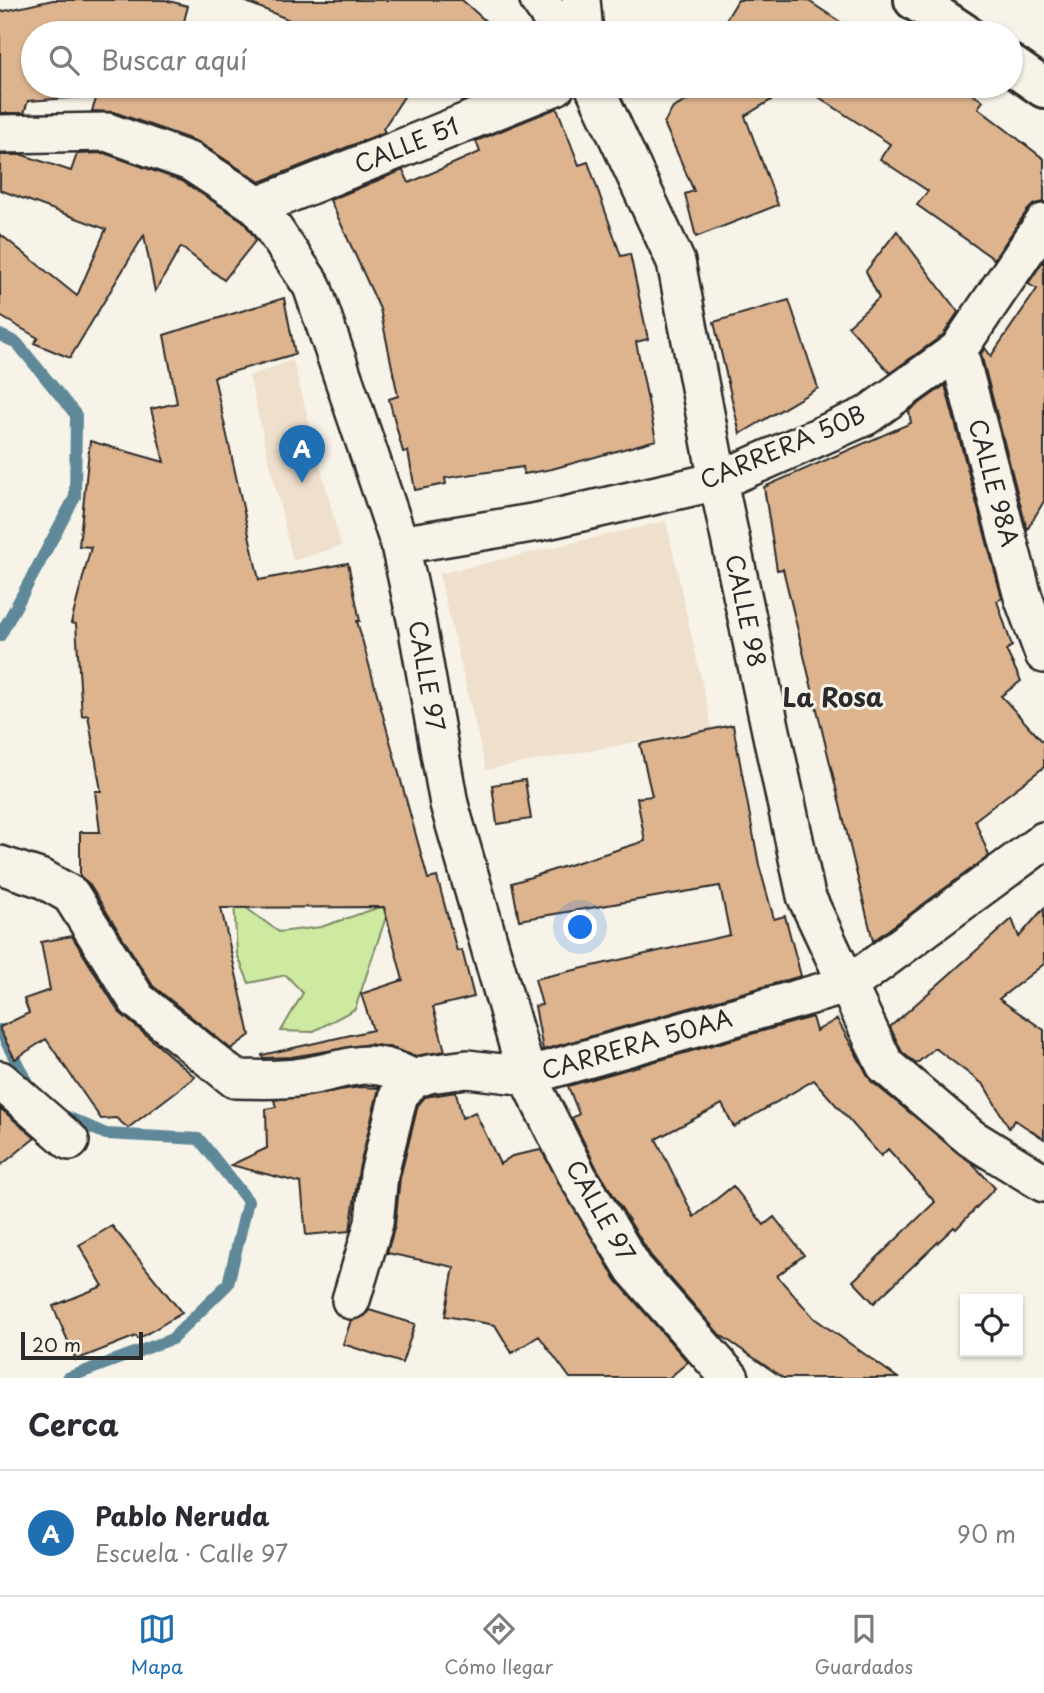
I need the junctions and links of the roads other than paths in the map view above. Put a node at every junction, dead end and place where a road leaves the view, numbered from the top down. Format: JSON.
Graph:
{"nodes":[{"id":1,"x":540,"y":0,"type":"edge"},
{"id":2,"x":581,"y":0,"type":"edge"},
{"id":3,"x":922,"y":2,"type":"edge"},
{"id":4,"x":554,"y":21,"type":"edge"},
{"id":5,"x":583,"y":21,"type":"edge"},
{"id":6,"x":948,"y":21,"type":"edge"},
{"id":7,"x":1023,"y":73,"type":"edge"},
{"id":8,"x":1044,"y":88,"type":"edge"},
{"id":9,"x":526,"y":98,"type":"edge"},
{"id":10,"x":600,"y":98,"type":"edge"},
{"id":11,"x":0,"y":134,"type":"edge"},
{"id":12,"x":258,"y":206,"type":"junction"},
{"id":13,"x":1044,"y":223,"type":"edge"},
{"id":14,"x":958,"y":350,"type":"junction"},
{"id":15,"x":718,"y":481,"type":"junction"},
{"id":16,"x":400,"y":545,"type":"junction"},
{"id":17,"x":1044,"y":654,"type":"edge"},
{"id":18,"x":1044,"y":841,"type":"edge"},
{"id":19,"x":0,"y":865,"type":"edge"},
{"id":20,"x":850,"y":984,"type":"junction"},
{"id":21,"x":527,"y":1076,"type":"junction"},
{"id":22,"x":414,"y":1079,"type":"junction"},
{"id":23,"x":0,"y":1080,"type":"edge"},
{"id":24,"x":70,"y":1141,"type":"dead end"},
{"id":25,"x":1044,"y":1183,"type":"edge"},
{"id":26,"x":351,"y":1300,"type":"dead end"},
{"id":27,"x":730,"y":1378,"type":"edge"}],
"edges":[{"from":1,"to":4,"type":"street"},
{"from":2,"to":5,"type":"street"},
{"from":3,"to":6,"type":"street"},
{"from":7,"to":8,"type":"street"},
{"from":9,"to":12,"type":"street","name":"CALLE 51"},
{"from":10,"to":15,"type":"street","name":"CALLE 98"},
{"from":11,"to":12,"type":"street","name":"CALLE 97"},
{"from":12,"to":16,"type":"street","name":"CALLE 97"},
{"from":13,"to":14,"type":"street","name":"CARRERA 50B"},
{"from":14,"to":15,"type":"street","name":"CARRERA 50B"},
{"from":14,"to":17,"type":"street","name":"CALLE 98A"},
{"from":15,"to":16,"type":"street","name":"CARRERA 50B"},
{"from":15,"to":20,"type":"street","name":"CALLE 98"},
{"from":16,"to":21,"type":"street","name":"CALLE 97"},
{"from":18,"to":20,"type":"street","name":"CARRERA 50AA"},
{"from":19,"to":22,"type":"street"},
{"from":20,"to":21,"type":"street","name":"CARRERA 50AA"},
{"from":20,"to":25,"type":"street","name":"CALLE 98"},
{"from":21,"to":22,"type":"street","name":"CARRERA 50AA"},
{"from":21,"to":27,"type":"street","name":"CALLE 97"},
{"from":22,"to":26,"type":"street"},
{"from":23,"to":24,"type":"street"}]}
